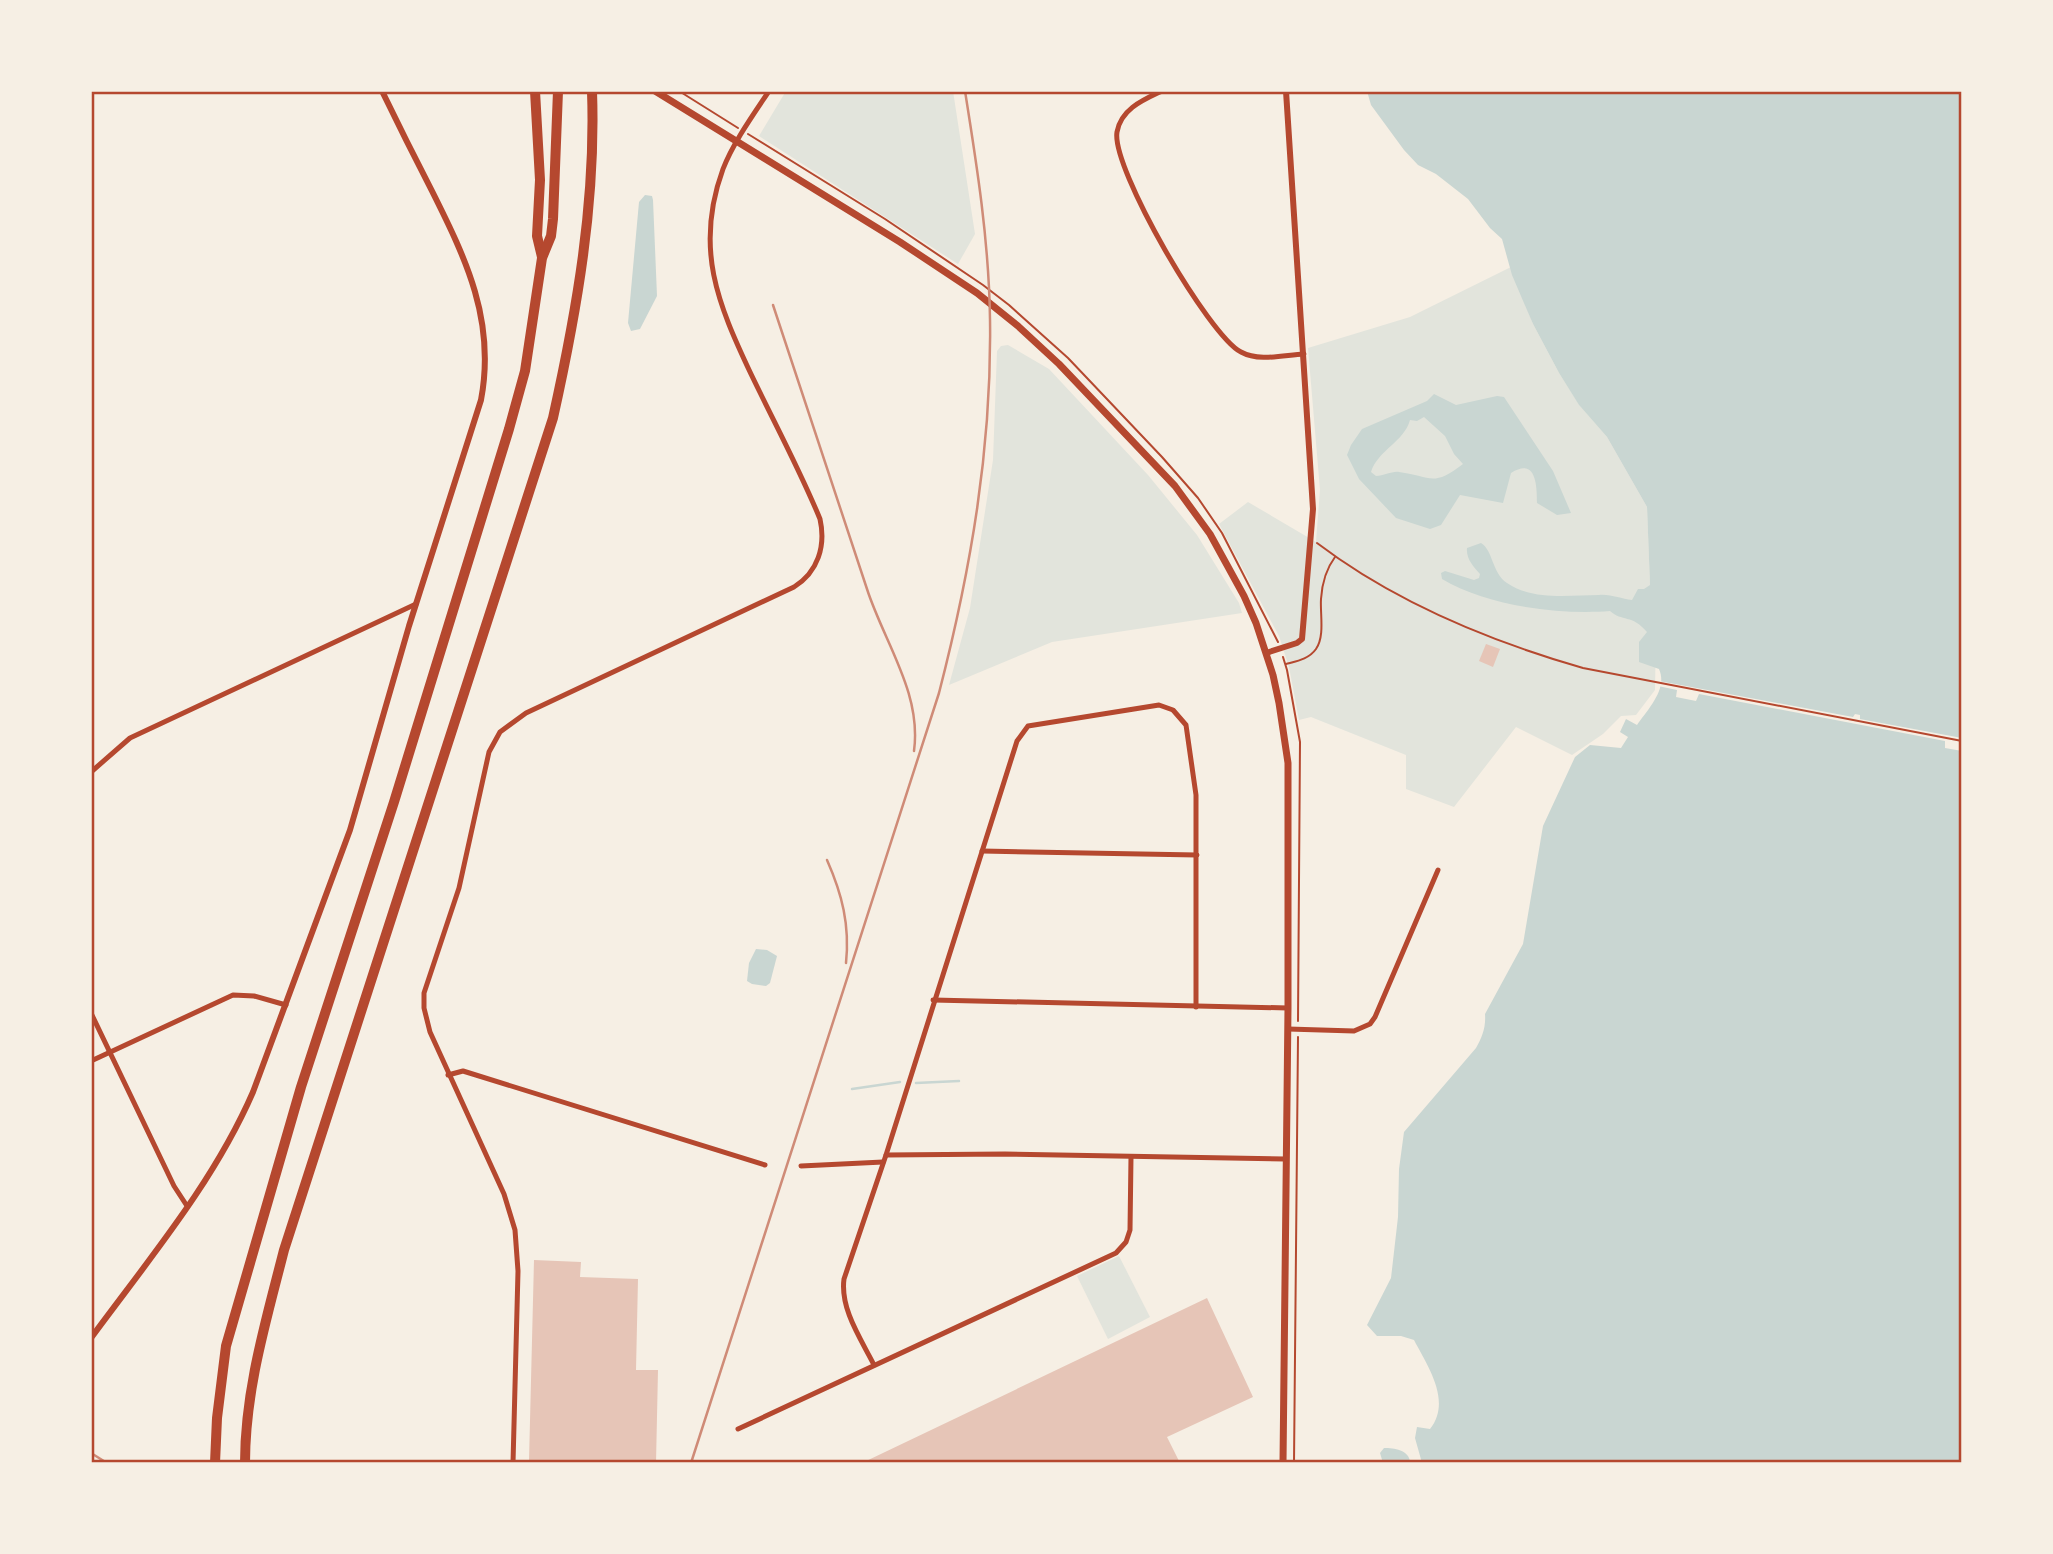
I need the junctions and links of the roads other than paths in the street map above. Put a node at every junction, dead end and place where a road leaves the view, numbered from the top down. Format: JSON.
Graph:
{"nodes":[{"id":1,"x":382,"y":91,"type":"edge"},
{"id":2,"x":535,"y":91,"type":"edge"},
{"id":3,"x":558,"y":91,"type":"edge"},
{"id":4,"x":592,"y":91,"type":"edge"},
{"id":5,"x":655,"y":91,"type":"edge"},
{"id":6,"x":769,"y":91,"type":"edge"},
{"id":7,"x":1162,"y":91,"type":"edge"},
{"id":8,"x":1286,"y":91,"type":"edge"},
{"id":9,"x":738,"y":141,"type":"junction"},
{"id":10,"x":542,"y":258,"type":"junction"},
{"id":11,"x":1304,"y":354,"type":"junction"},
{"id":12,"x":416,"y":604,"type":"junction"},
{"id":13,"x":1266,"y":653,"type":"junction"},
{"id":14,"x":91,"y":772,"type":"edge"},
{"id":15,"x":982,"y":851,"type":"junction"},
{"id":16,"x":1197,"y":855,"type":"junction"},
{"id":17,"x":1438,"y":870,"type":"dead end"},
{"id":18,"x":933,"y":1000,"type":"junction"},
{"id":19,"x":286,"y":1005,"type":"junction"},
{"id":20,"x":1196,"y":1007,"type":"junction"},
{"id":21,"x":1288,"y":1008,"type":"junction"},
{"id":22,"x":91,"y":1013,"type":"edge"},
{"id":23,"x":1288,"y":1028,"type":"junction"},
{"id":24,"x":110,"y":1052,"type":"junction"},
{"id":25,"x":91,"y":1061,"type":"edge"},
{"id":26,"x":449,"y":1075,"type":"junction"},
{"id":27,"x":1131,"y":1157,"type":"junction"},
{"id":28,"x":885,"y":1159,"type":"junction"},
{"id":29,"x":1286,"y":1159,"type":"junction"},
{"id":30,"x":765,"y":1165,"type":"dead end"},
{"id":31,"x":801,"y":1167,"type":"dead end"},
{"id":32,"x":187,"y":1206,"type":"junction"},
{"id":33,"x":91,"y":1338,"type":"edge"},
{"id":34,"x":874,"y":1365,"type":"junction"},
{"id":35,"x":738,"y":1429,"type":"dead end"},
{"id":36,"x":215,"y":1463,"type":"edge"},
{"id":37,"x":245,"y":1463,"type":"edge"},
{"id":38,"x":513,"y":1463,"type":"edge"},
{"id":39,"x":1283,"y":1463,"type":"edge"}],
"edges":[{"from":1,"to":12,"type":"street"},
{"from":2,"to":10,"type":"highway"},
{"from":3,"to":10,"type":"highway"},
{"from":4,"to":37,"type":"highway"},
{"from":5,"to":9,"type":"main road"},
{"from":6,"to":9,"type":"street"},
{"from":7,"to":11,"type":"street"},
{"from":8,"to":11,"type":"street"},
{"from":9,"to":13,"type":"main road"},
{"from":9,"to":26,"type":"street"},
{"from":10,"to":36,"type":"highway"},
{"from":11,"to":13,"type":"street"},
{"from":12,"to":14,"type":"street"},
{"from":12,"to":19,"type":"street"},
{"from":13,"to":21,"type":"main road"},
{"from":15,"to":16,"type":"street"},
{"from":15,"to":16,"type":"street"},
{"from":15,"to":18,"type":"street"},
{"from":16,"to":20,"type":"street"},
{"from":17,"to":23,"type":"street"},
{"from":18,"to":20,"type":"street"},
{"from":18,"to":28,"type":"street"},
{"from":19,"to":24,"type":"street"},
{"from":19,"to":32,"type":"street"},
{"from":20,"to":21,"type":"street"},
{"from":21,"to":23,"type":"main road"},
{"from":22,"to":24,"type":"street"},
{"from":23,"to":29,"type":"main road"},
{"from":24,"to":25,"type":"street"},
{"from":24,"to":32,"type":"street"},
{"from":26,"to":30,"type":"street"},
{"from":26,"to":38,"type":"street"},
{"from":27,"to":28,"type":"street"},
{"from":27,"to":29,"type":"street"},
{"from":27,"to":34,"type":"street"},
{"from":28,"to":31,"type":"street"},
{"from":28,"to":34,"type":"street"},
{"from":29,"to":39,"type":"main road"},
{"from":32,"to":33,"type":"street"},
{"from":34,"to":35,"type":"street"}]}
